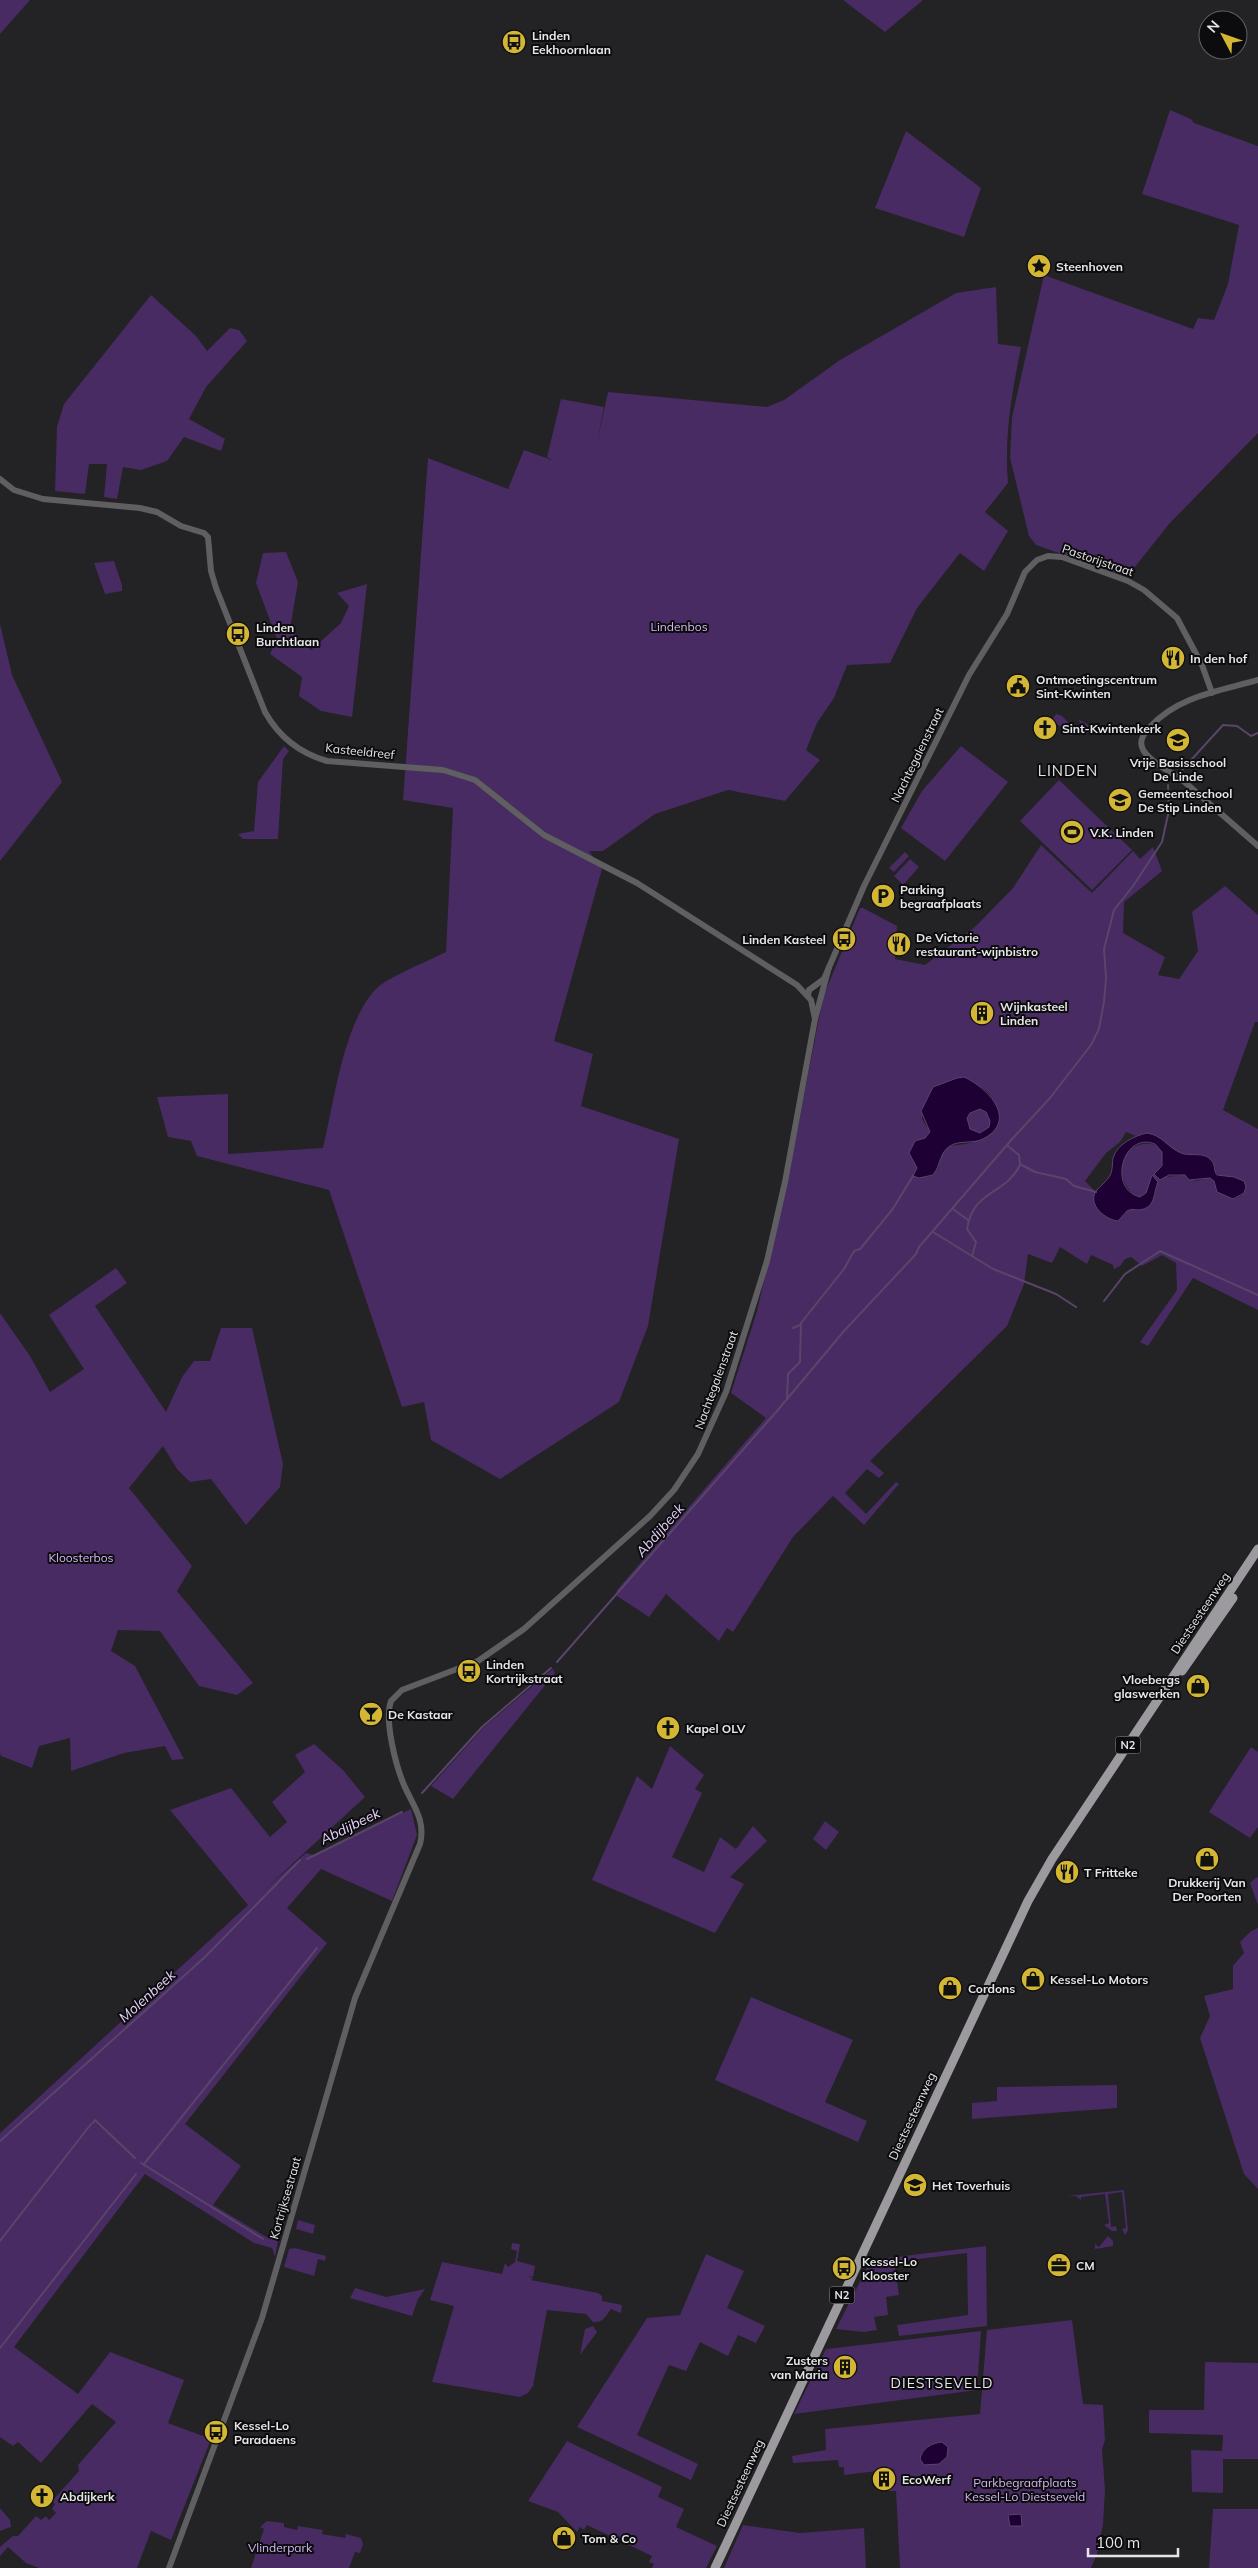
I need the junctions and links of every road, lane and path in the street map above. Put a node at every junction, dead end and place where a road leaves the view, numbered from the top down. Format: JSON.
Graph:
{"nodes":[{"id":1,"x":0,"y":478,"type":"edge"},
{"id":2,"x":1037,"y":560,"type":"joint"},
{"id":3,"x":1258,"y":680,"type":"edge"},
{"id":4,"x":1212,"y":693,"type":"junction"},
{"id":5,"x":1258,"y":846,"type":"edge"},
{"id":6,"x":797,"y":985,"type":"junction"},
{"id":7,"x":816,"y":989,"type":"junction"},
{"id":8,"x":809,"y":998,"type":"junction"},
{"id":9,"x":819,"y":1000,"type":"junction"},
{"id":10,"x":815,"y":1018,"type":"junction"},
{"id":11,"x":1258,"y":1549,"type":"edge"},
{"id":12,"x":1258,"y":1560,"type":"edge"},
{"id":13,"x":1164,"y":1692,"type":"junction"},
{"id":14,"x":422,"y":1835,"type":"joint"},
{"id":15,"x":168,"y":2568,"type":"edge"},
{"id":16,"x":714,"y":2568,"type":"edge"}],
"edges":[{"from":1,"to":6,"type":"street","name":"Kasteeldreef"},
{"from":2,"to":4,"type":"street","name":"Pastorijstraat"},
{"from":2,"to":7,"type":"street","name":"Nachtegalenstraat"},
{"from":3,"to":4,"type":"street"},
{"from":4,"to":5,"type":"street"},
{"from":6,"to":7,"type":"street","name":"Kasteeldreef"},
{"from":6,"to":8,"type":"street","name":"Kasteeldreef"},
{"from":7,"to":8,"type":"street","name":"Nachtegalenstraat"},
{"from":7,"to":9,"type":"street","name":"Nachtegalenstraat"},
{"from":8,"to":9,"type":"street"},
{"from":8,"to":10,"type":"street","name":"Nachtegalenstraat"},
{"from":9,"to":10,"type":"street","name":"Nachtegalenstraat"},
{"from":10,"to":14,"type":"street","name":"Nachtegalenstraat"},
{"from":11,"to":13,"type":"main road","name":"Diestsesteenweg","number":"N2"},
{"from":12,"to":13,"type":"main road","name":"Diestsesteenweg","number":"N2"},
{"from":13,"to":16,"type":"main road","name":"Diestsesteenweg","number":"N2"},
{"from":14,"to":15,"type":"street","name":"Kortrijksestraat"}]}
